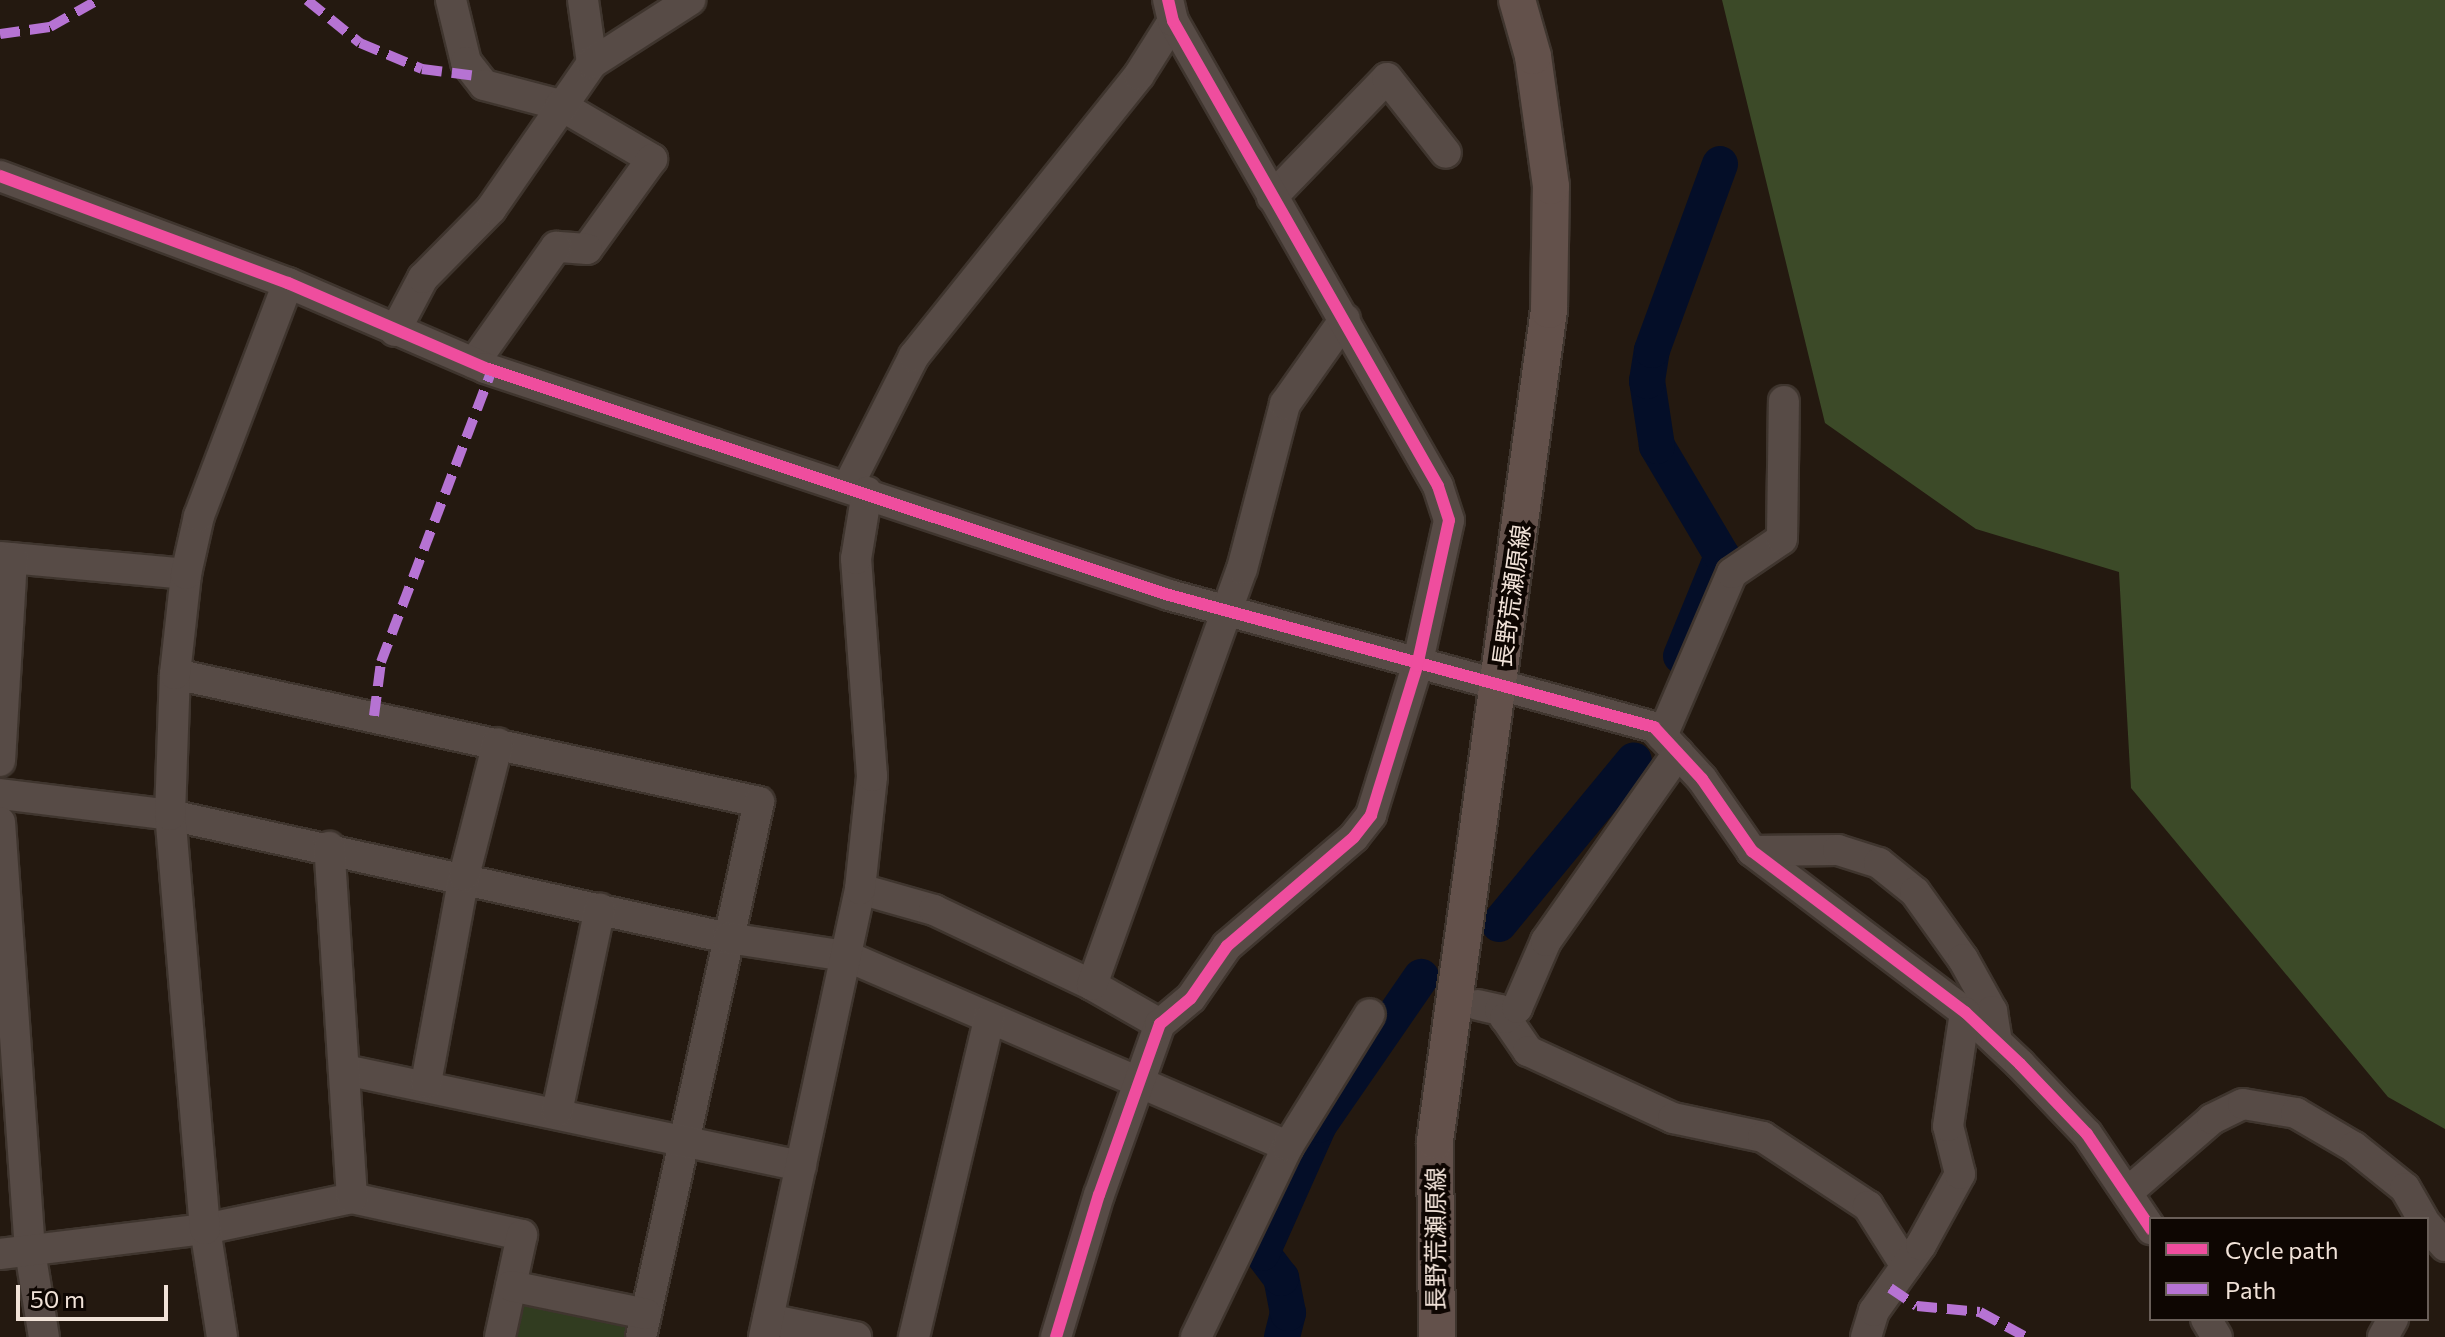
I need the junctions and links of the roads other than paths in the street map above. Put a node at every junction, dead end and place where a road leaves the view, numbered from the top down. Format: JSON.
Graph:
{"nodes":[{"id":1,"x":451,"y":0,"type":"edge"},
{"id":2,"x":583,"y":0,"type":"edge"},
{"id":3,"x":690,"y":0,"type":"edge"},
{"id":4,"x":1517,"y":0,"type":"edge"},
{"id":5,"x":1169,"y":6,"type":"edge"},
{"id":6,"x":592,"y":63,"type":"junction"},
{"id":7,"x":560,"y":105,"type":"junction"},
{"id":8,"x":1446,"y":153,"type":"dead end"},
{"id":9,"x":0,"y":176,"type":"edge"},
{"id":10,"x":1272,"y":197,"type":"junction"},
{"id":11,"x":288,"y":283,"type":"junction"},
{"id":12,"x":1345,"y":319,"type":"junction"},
{"id":13,"x":395,"y":331,"type":"junction"},
{"id":14,"x":474,"y":363,"type":"junction"},
{"id":15,"x":1784,"y":401,"type":"dead end"},
{"id":16,"x":857,"y":489,"type":"junction"},
{"id":17,"x":6,"y":557,"type":"edge"},
{"id":18,"x":186,"y":574,"type":"junction"},
{"id":19,"x":1226,"y":611,"type":"junction"},
{"id":20,"x":1417,"y":666,"type":"junction"},
{"id":21,"x":175,"y":674,"type":"junction"},
{"id":22,"x":1499,"y":687,"type":"junction"},
{"id":23,"x":498,"y":743,"type":"junction"},
{"id":24,"x":1670,"y":744,"type":"junction"},
{"id":25,"x":0,"y":761,"type":"edge"},
{"id":26,"x":0,"y":794,"type":"edge"},
{"id":27,"x":170,"y":815,"type":"junction"},
{"id":28,"x":0,"y":822,"type":"edge"},
{"id":29,"x":329,"y":847,"type":"junction"},
{"id":30,"x":1752,"y":851,"type":"junction"},
{"id":31,"x":464,"y":876,"type":"junction"},
{"id":32,"x":860,"y":889,"type":"junction"},
{"id":33,"x":600,"y":908,"type":"junction"},
{"id":34,"x":728,"y":938,"type":"junction"},
{"id":35,"x":846,"y":956,"type":"junction"},
{"id":36,"x":1092,"y":985,"type":"junction"},
{"id":37,"x":1478,"y":1005,"type":"dead end"},
{"id":38,"x":1965,"y":1012,"type":"junction"},
{"id":39,"x":1370,"y":1014,"type":"dead end"},
{"id":40,"x":1505,"y":1018,"type":"junction"},
{"id":41,"x":989,"y":1019,"type":"junction"},
{"id":42,"x":1160,"y":1024,"type":"junction"},
{"id":43,"x":1997,"y":1042,"type":"junction"},
{"id":44,"x":345,"y":1070,"type":"junction"},
{"id":45,"x":426,"y":1083,"type":"junction"},
{"id":46,"x":1136,"y":1084,"type":"junction"},
{"id":47,"x":557,"y":1112,"type":"junction"},
{"id":48,"x":687,"y":1141,"type":"junction"},
{"id":49,"x":1288,"y":1146,"type":"junction"},
{"id":50,"x":801,"y":1166,"type":"junction"},
{"id":51,"x":2129,"y":1191,"type":"junction"},
{"id":52,"x":352,"y":1198,"type":"junction"},
{"id":53,"x":2421,"y":1217,"type":"edge"},
{"id":54,"x":2149,"y":1226,"type":"edge"},
{"id":55,"x":205,"y":1229,"type":"junction"},
{"id":56,"x":30,"y":1251,"type":"junction"},
{"id":57,"x":0,"y":1254,"type":"edge"},
{"id":58,"x":1906,"y":1266,"type":"junction"},
{"id":59,"x":511,"y":1286,"type":"junction"},
{"id":60,"x":644,"y":1326,"type":"edge"},
{"id":61,"x":766,"y":1328,"type":"edge"},
{"id":62,"x":44,"y":1337,"type":"edge"},
{"id":63,"x":222,"y":1337,"type":"edge"},
{"id":64,"x":500,"y":1337,"type":"edge"},
{"id":65,"x":856,"y":1337,"type":"edge"},
{"id":66,"x":914,"y":1337,"type":"edge"},
{"id":67,"x":1056,"y":1337,"type":"edge"},
{"id":68,"x":1196,"y":1337,"type":"edge"},
{"id":69,"x":1437,"y":1337,"type":"edge"},
{"id":70,"x":1866,"y":1337,"type":"edge"}],
"edges":[{"from":1,"to":7,"type":"street"},
{"from":2,"to":6,"type":"street"},
{"from":3,"to":6,"type":"street"},
{"from":4,"to":22,"type":"main road","name":"長野荒瀬原線"},
{"from":5,"to":10,"type":"street"},
{"from":5,"to":16,"type":"street"},
{"from":6,"to":7,"type":"street"},
{"from":7,"to":13,"type":"street"},
{"from":7,"to":14,"type":"street"},
{"from":8,"to":10,"type":"street"},
{"from":9,"to":11,"type":"street"},
{"from":10,"to":12,"type":"street"},
{"from":11,"to":13,"type":"street"},
{"from":11,"to":18,"type":"street"},
{"from":12,"to":19,"type":"street"},
{"from":12,"to":20,"type":"street"},
{"from":13,"to":14,"type":"street"},
{"from":14,"to":16,"type":"street"},
{"from":15,"to":24,"type":"street"},
{"from":16,"to":19,"type":"street"},
{"from":16,"to":32,"type":"street"},
{"from":17,"to":18,"type":"street"},
{"from":17,"to":25,"type":"street"},
{"from":18,"to":21,"type":"street"},
{"from":19,"to":20,"type":"street"},
{"from":19,"to":36,"type":"street"},
{"from":20,"to":22,"type":"street"},
{"from":20,"to":42,"type":"street"},
{"from":21,"to":23,"type":"street"},
{"from":21,"to":27,"type":"street"},
{"from":22,"to":24,"type":"street"},
{"from":22,"to":69,"type":"main road","name":"長野荒瀬原線"},
{"from":23,"to":31,"type":"street"},
{"from":23,"to":34,"type":"street"},
{"from":24,"to":30,"type":"street"},
{"from":24,"to":40,"type":"street"},
{"from":26,"to":27,"type":"street"},
{"from":27,"to":29,"type":"street"},
{"from":27,"to":55,"type":"street"},
{"from":28,"to":56,"type":"street"},
{"from":29,"to":31,"type":"street"},
{"from":29,"to":44,"type":"street"},
{"from":30,"to":38,"type":"street"},
{"from":30,"to":43,"type":"street"},
{"from":31,"to":33,"type":"street"},
{"from":31,"to":45,"type":"street"},
{"from":32,"to":35,"type":"street"},
{"from":32,"to":36,"type":"street"},
{"from":33,"to":34,"type":"street"},
{"from":33,"to":47,"type":"street"},
{"from":34,"to":35,"type":"street"},
{"from":34,"to":48,"type":"street"},
{"from":35,"to":41,"type":"street"},
{"from":35,"to":50,"type":"street"},
{"from":36,"to":42,"type":"street"},
{"from":37,"to":40,"type":"street"},
{"from":38,"to":43,"type":"street"},
{"from":38,"to":58,"type":"street"},
{"from":39,"to":49,"type":"street"},
{"from":40,"to":58,"type":"street"},
{"from":41,"to":46,"type":"street"},
{"from":41,"to":66,"type":"street"},
{"from":42,"to":46,"type":"street"},
{"from":43,"to":51,"type":"street"},
{"from":44,"to":45,"type":"street"},
{"from":44,"to":52,"type":"street"},
{"from":45,"to":47,"type":"street"},
{"from":46,"to":49,"type":"street"},
{"from":46,"to":67,"type":"street"},
{"from":47,"to":48,"type":"street"},
{"from":48,"to":50,"type":"street"},
{"from":48,"to":60,"type":"street"},
{"from":49,"to":68,"type":"street"},
{"from":50,"to":61,"type":"street"},
{"from":51,"to":53,"type":"street"},
{"from":51,"to":54,"type":"street"},
{"from":52,"to":55,"type":"street"},
{"from":52,"to":59,"type":"street"},
{"from":55,"to":56,"type":"street"},
{"from":55,"to":63,"type":"street"},
{"from":56,"to":57,"type":"street"},
{"from":56,"to":62,"type":"street"},
{"from":58,"to":70,"type":"street"},
{"from":59,"to":60,"type":"street"},
{"from":59,"to":64,"type":"street"},
{"from":61,"to":65,"type":"street"}]}
